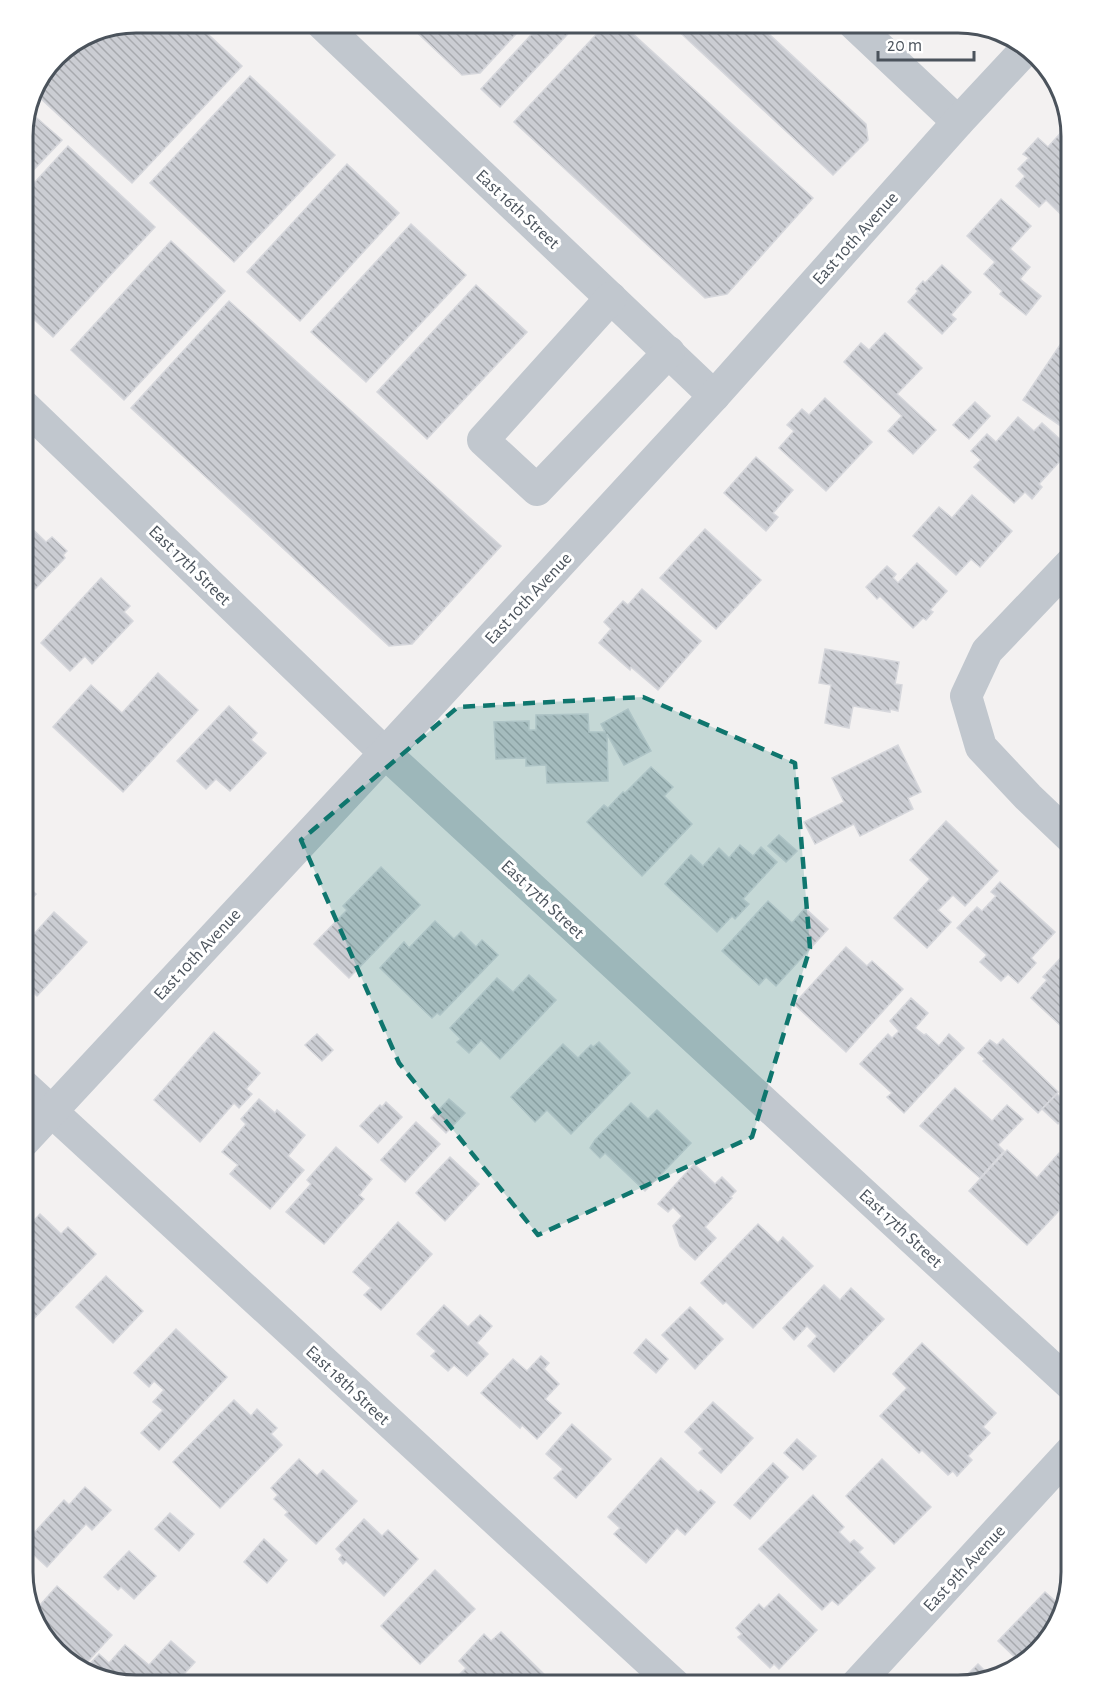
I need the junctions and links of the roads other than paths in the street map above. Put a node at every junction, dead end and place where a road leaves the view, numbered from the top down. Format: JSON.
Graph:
{"nodes":[{"id":1,"x":333,"y":33,"type":"edge"},
{"id":2,"x":864,"y":33,"type":"edge"},
{"id":3,"x":1021,"y":55,"type":"edge"},
{"id":4,"x":958,"y":122,"type":"junction"},
{"id":5,"x":612,"y":298,"type":"junction"},
{"id":6,"x":669,"y":352,"type":"junction"},
{"id":7,"x":714,"y":396,"type":"junction"},
{"id":8,"x":33,"y":415,"type":"edge"},
{"id":9,"x":1061,"y":573,"type":"edge"},
{"id":10,"x":385,"y":753,"type":"junction"},
{"id":11,"x":1061,"y":828,"type":"edge"},
{"id":12,"x":33,"y":1094,"type":"edge"},
{"id":13,"x":51,"y":1111,"type":"junction"},
{"id":14,"x":33,"y":1130,"type":"edge"},
{"id":15,"x":1061,"y":1376,"type":"edge"},
{"id":16,"x":1061,"y":1462,"type":"edge"},
{"id":17,"x":664,"y":1675,"type":"edge"},
{"id":18,"x":865,"y":1675,"type":"edge"}],
"edges":[{"from":1,"to":5,"type":"street","name":"East 16th Street"},
{"from":2,"to":4,"type":"street"},
{"from":3,"to":4,"type":"street","name":"East 10th Avenue"},
{"from":4,"to":7,"type":"street","name":"East 10th Avenue"},
{"from":5,"to":6,"type":"street","name":"East 16th Street"},
{"from":5,"to":6,"type":"street"},
{"from":6,"to":7,"type":"street","name":"East 16th Street"},
{"from":7,"to":10,"type":"street","name":"East 10th Avenue"},
{"from":8,"to":10,"type":"street","name":"East 17th Street"},
{"from":9,"to":11,"type":"street"},
{"from":10,"to":13,"type":"street","name":"East 10th Avenue"},
{"from":10,"to":15,"type":"street","name":"East 17th Street"},
{"from":12,"to":13,"type":"street","name":"East 18th Street"},
{"from":13,"to":14,"type":"street","name":"East 10th Avenue"},
{"from":13,"to":17,"type":"street","name":"East 18th Street"},
{"from":16,"to":18,"type":"street","name":"East 9th Avenue"}]}
